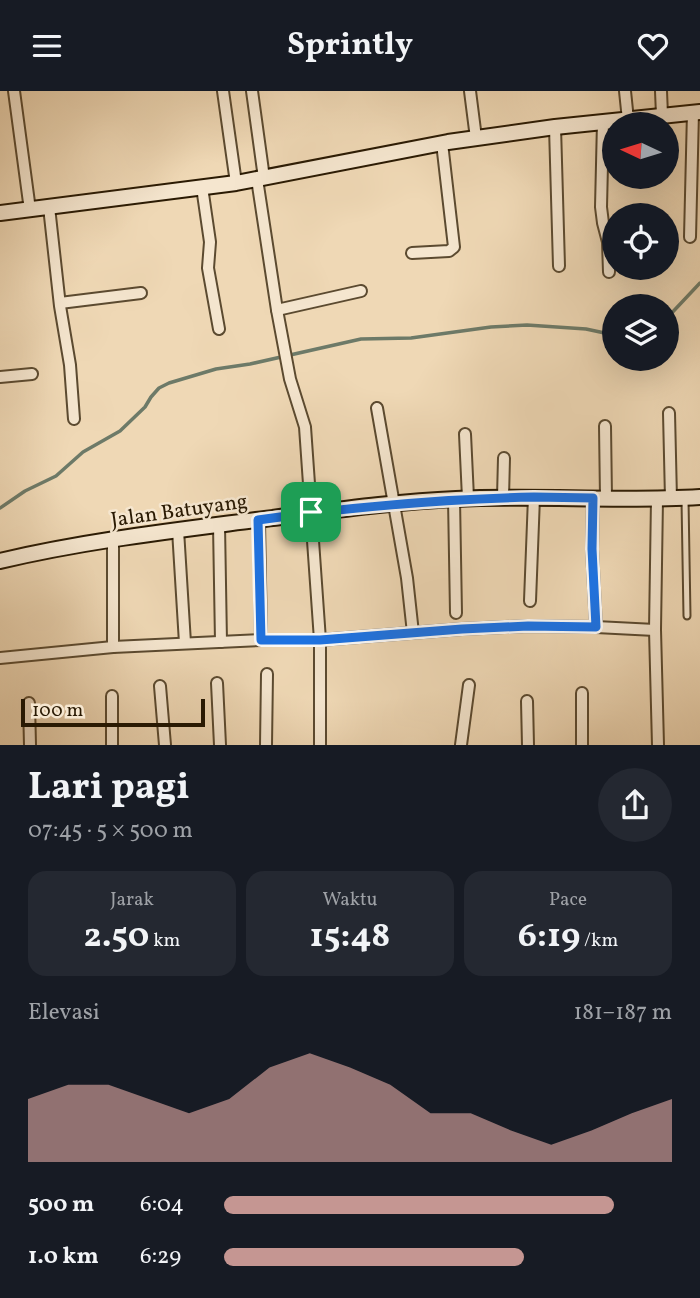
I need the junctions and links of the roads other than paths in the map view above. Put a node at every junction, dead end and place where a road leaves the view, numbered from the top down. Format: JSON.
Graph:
{"nodes":[{"id":1,"x":13,"y":91,"type":"edge"},
{"id":2,"x":223,"y":91,"type":"edge"},
{"id":3,"x":252,"y":91,"type":"edge"},
{"id":4,"x":470,"y":91,"type":"edge"},
{"id":5,"x":625,"y":91,"type":"edge"},
{"id":6,"x":661,"y":91,"type":"edge"},
{"id":7,"x":627,"y":112,"type":"edge"},
{"id":8,"x":662,"y":112,"type":"edge"},
{"id":9,"x":697,"y":112,"type":"edge"},
{"id":10,"x":679,"y":114,"type":"edge"},
{"id":11,"x":602,"y":122,"type":"edge"},
{"id":12,"x":555,"y":127,"type":"junction"},
{"id":13,"x":477,"y":138,"type":"junction"},
{"id":14,"x":442,"y":142,"type":"junction"},
{"id":15,"x":602,"y":164,"type":"edge"},
{"id":16,"x":261,"y":179,"type":"junction"},
{"id":17,"x":236,"y":183,"type":"junction"},
{"id":18,"x":202,"y":187,"type":"junction"},
{"id":19,"x":49,"y":207,"type":"junction"},
{"id":20,"x":30,"y":210,"type":"junction"},
{"id":21,"x":0,"y":213,"type":"edge"},
{"id":22,"x":602,"y":215,"type":"edge"},
{"id":23,"x":690,"y":237,"type":"dead end"},
{"id":24,"x":412,"y":253,"type":"dead end"},
{"id":25,"x":559,"y":266,"type":"dead end"},
{"id":26,"x":361,"y":291,"type":"dead end"},
{"id":27,"x":141,"y":293,"type":"dead end"},
{"id":28,"x":60,"y":303,"type":"junction"},
{"id":29,"x":277,"y":310,"type":"junction"},
{"id":30,"x":219,"y":329,"type":"dead end"},
{"id":31,"x":32,"y":375,"type":"dead end"},
{"id":32,"x":0,"y":377,"type":"edge"},
{"id":33,"x":377,"y":408,"type":"dead end"},
{"id":34,"x":669,"y":413,"type":"dead end"},
{"id":35,"x":74,"y":419,"type":"dead end"},
{"id":36,"x":605,"y":426,"type":"dead end"},
{"id":37,"x":465,"y":434,"type":"dead end"},
{"id":38,"x":504,"y":458,"type":"dead end"},
{"id":39,"x":534,"y":497,"type":"junction"},
{"id":40,"x":503,"y":498,"type":"junction"},
{"id":41,"x":599,"y":498,"type":"junction"},
{"id":42,"x":678,"y":498,"type":"edge"},
{"id":43,"x":461,"y":499,"type":"junction"},
{"id":44,"x":395,"y":505,"type":"junction"},
{"id":45,"x":311,"y":512,"type":"junction"},
{"id":46,"x":258,"y":520,"type":"junction"},
{"id":47,"x":219,"y":524,"type":"junction"},
{"id":48,"x":178,"y":530,"type":"junction"},
{"id":49,"x":113,"y":540,"type":"junction"},
{"id":50,"x":0,"y":561,"type":"edge"},
{"id":51,"x":530,"y":601,"type":"dead end"},
{"id":52,"x":456,"y":613,"type":"dead end"},
{"id":53,"x":687,"y":616,"type":"dead end"},
{"id":54,"x":596,"y":627,"type":"junction"},
{"id":55,"x":655,"y":629,"type":"junction"},
{"id":56,"x":413,"y":633,"type":"junction"},
{"id":57,"x":261,"y":640,"type":"junction"},
{"id":58,"x":320,"y":640,"type":"junction"},
{"id":59,"x":221,"y":642,"type":"junction"},
{"id":60,"x":185,"y":643,"type":"junction"},
{"id":61,"x":113,"y":647,"type":"junction"},
{"id":62,"x":0,"y":658,"type":"edge"},
{"id":63,"x":267,"y":674,"type":"dead end"},
{"id":64,"x":217,"y":683,"type":"dead end"},
{"id":65,"x":469,"y":685,"type":"dead end"},
{"id":66,"x":160,"y":686,"type":"dead end"},
{"id":67,"x":582,"y":693,"type":"dead end"},
{"id":68,"x":112,"y":696,"type":"dead end"},
{"id":69,"x":527,"y":701,"type":"dead end"},
{"id":70,"x":29,"y":703,"type":"dead end"},
{"id":71,"x":30,"y":745,"type":"edge"},
{"id":72,"x":111,"y":745,"type":"edge"},
{"id":73,"x":165,"y":745,"type":"edge"},
{"id":74,"x":220,"y":745,"type":"edge"},
{"id":75,"x":266,"y":745,"type":"edge"},
{"id":76,"x":320,"y":745,"type":"edge"},
{"id":77,"x":461,"y":745,"type":"edge"},
{"id":78,"x":528,"y":745,"type":"edge"},
{"id":79,"x":582,"y":745,"type":"edge"},
{"id":80,"x":658,"y":745,"type":"edge"}],
"edges":[{"from":1,"to":20,"type":"street"},
{"from":2,"to":17,"type":"street"},
{"from":3,"to":16,"type":"street"},
{"from":4,"to":13,"type":"street"},
{"from":5,"to":7,"type":"street"},
{"from":6,"to":8,"type":"street"},
{"from":9,"to":10,"type":"street"},
{"from":9,"to":23,"type":"street"},
{"from":11,"to":12,"type":"street"},
{"from":12,"to":13,"type":"street"},
{"from":12,"to":25,"type":"street"},
{"from":13,"to":14,"type":"street"},
{"from":14,"to":16,"type":"street"},
{"from":14,"to":24,"type":"street"},
{"from":15,"to":22,"type":"street"},
{"from":16,"to":17,"type":"street"},
{"from":16,"to":29,"type":"street"},
{"from":17,"to":18,"type":"street"},
{"from":18,"to":19,"type":"street"},
{"from":18,"to":30,"type":"street"},
{"from":19,"to":20,"type":"street"},
{"from":19,"to":28,"type":"street"},
{"from":20,"to":21,"type":"street"},
{"from":26,"to":29,"type":"street"},
{"from":27,"to":28,"type":"street"},
{"from":28,"to":35,"type":"street"},
{"from":29,"to":45,"type":"street"},
{"from":31,"to":32,"type":"street"},
{"from":33,"to":44,"type":"street"},
{"from":34,"to":42,"type":"street"},
{"from":36,"to":41,"type":"street"},
{"from":37,"to":43,"type":"street"},
{"from":38,"to":40,"type":"street"},
{"from":39,"to":40,"type":"street","name":"Jalan Batuyang"},
{"from":39,"to":41,"type":"street","name":"Jalan Batuyang"},
{"from":39,"to":51,"type":"street"},
{"from":40,"to":43,"type":"street","name":"Jalan Batuyang"},
{"from":41,"to":42,"type":"street","name":"Jalan Batuyang"},
{"from":41,"to":54,"type":"street"},
{"from":42,"to":53,"type":"lane"},
{"from":42,"to":55,"type":"street"},
{"from":43,"to":44,"type":"street","name":"Jalan Batuyang"},
{"from":43,"to":52,"type":"street"},
{"from":44,"to":45,"type":"street","name":"Jalan Batuyang"},
{"from":44,"to":56,"type":"street"},
{"from":45,"to":46,"type":"street","name":"Jalan Batuyang"},
{"from":45,"to":58,"type":"street"},
{"from":46,"to":47,"type":"street","name":"Jalan Batuyang"},
{"from":46,"to":57,"type":"street"},
{"from":47,"to":48,"type":"street","name":"Jalan Batuyang"},
{"from":47,"to":59,"type":"street"},
{"from":48,"to":49,"type":"street","name":"Jalan Batuyang"},
{"from":48,"to":60,"type":"street"},
{"from":49,"to":50,"type":"street","name":"Jalan Batuyang"},
{"from":49,"to":61,"type":"street"},
{"from":54,"to":55,"type":"street"},
{"from":54,"to":56,"type":"street"},
{"from":55,"to":80,"type":"street"},
{"from":56,"to":58,"type":"street"},
{"from":57,"to":58,"type":"street"},
{"from":57,"to":59,"type":"street"},
{"from":58,"to":76,"type":"street"},
{"from":59,"to":60,"type":"street"},
{"from":60,"to":61,"type":"street"},
{"from":61,"to":62,"type":"street"},
{"from":63,"to":75,"type":"street"},
{"from":64,"to":74,"type":"street"},
{"from":65,"to":77,"type":"street"},
{"from":66,"to":73,"type":"street"},
{"from":67,"to":79,"type":"street"},
{"from":68,"to":72,"type":"street"},
{"from":69,"to":78,"type":"street"},
{"from":70,"to":71,"type":"street"}]}
